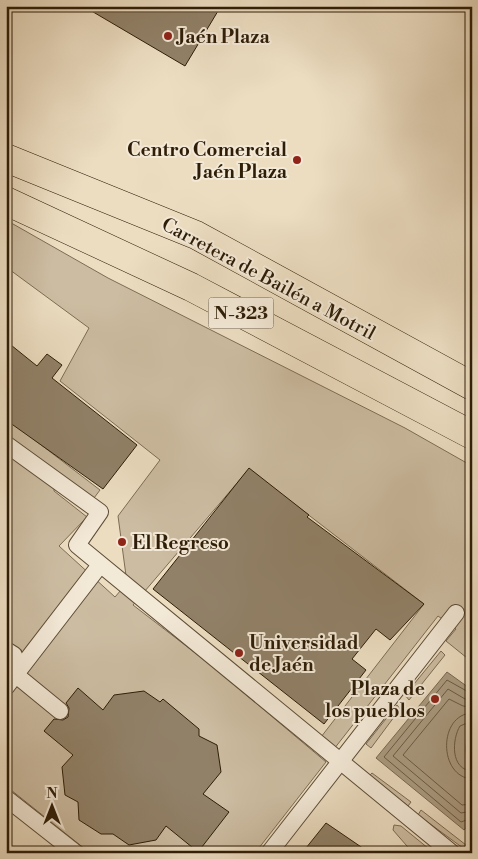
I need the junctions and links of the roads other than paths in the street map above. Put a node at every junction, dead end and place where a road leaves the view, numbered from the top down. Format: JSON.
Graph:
{"nodes":[{"id":1,"x":468,"y":6,"type":"edge"},
{"id":2,"x":472,"y":8,"type":"edge"},
{"id":3,"x":6,"y":158,"type":"edge"},
{"id":4,"x":6,"y":201,"type":"edge"},
{"id":5,"x":472,"y":386,"type":"edge"},
{"id":6,"x":472,"y":435,"type":"edge"},
{"id":7,"x":6,"y":444,"type":"edge"},
{"id":8,"x":100,"y":565,"type":"junction"},
{"id":9,"x":456,"y":613,"type":"dead end"},
{"id":10,"x":6,"y":650,"type":"edge"},
{"id":11,"x":10,"y":676,"type":"edge"},
{"id":12,"x":60,"y":711,"type":"dead end"},
{"id":13,"x":341,"y":762,"type":"junction"},
{"id":14,"x":6,"y":798,"type":"edge"},
{"id":15,"x":76,"y":853,"type":"edge"},
{"id":16,"x":270,"y":853,"type":"edge"},
{"id":17,"x":452,"y":853,"type":"edge"}],
"edges":[{"from":1,"to":2,"type":"lane"},
{"from":3,"to":5,"type":"main road","name":"Carretera de Bailén a Motril","number":"N-323"},
{"from":4,"to":6,"type":"main road","number":"N-323"},
{"from":7,"to":8,"type":"street"},
{"from":8,"to":11,"type":"street"},
{"from":8,"to":13,"type":"street"},
{"from":9,"to":13,"type":"street"},
{"from":10,"to":11,"type":"street"},
{"from":11,"to":12,"type":"street"},
{"from":13,"to":16,"type":"street"},
{"from":13,"to":17,"type":"street"},
{"from":14,"to":15,"type":"street"}]}
